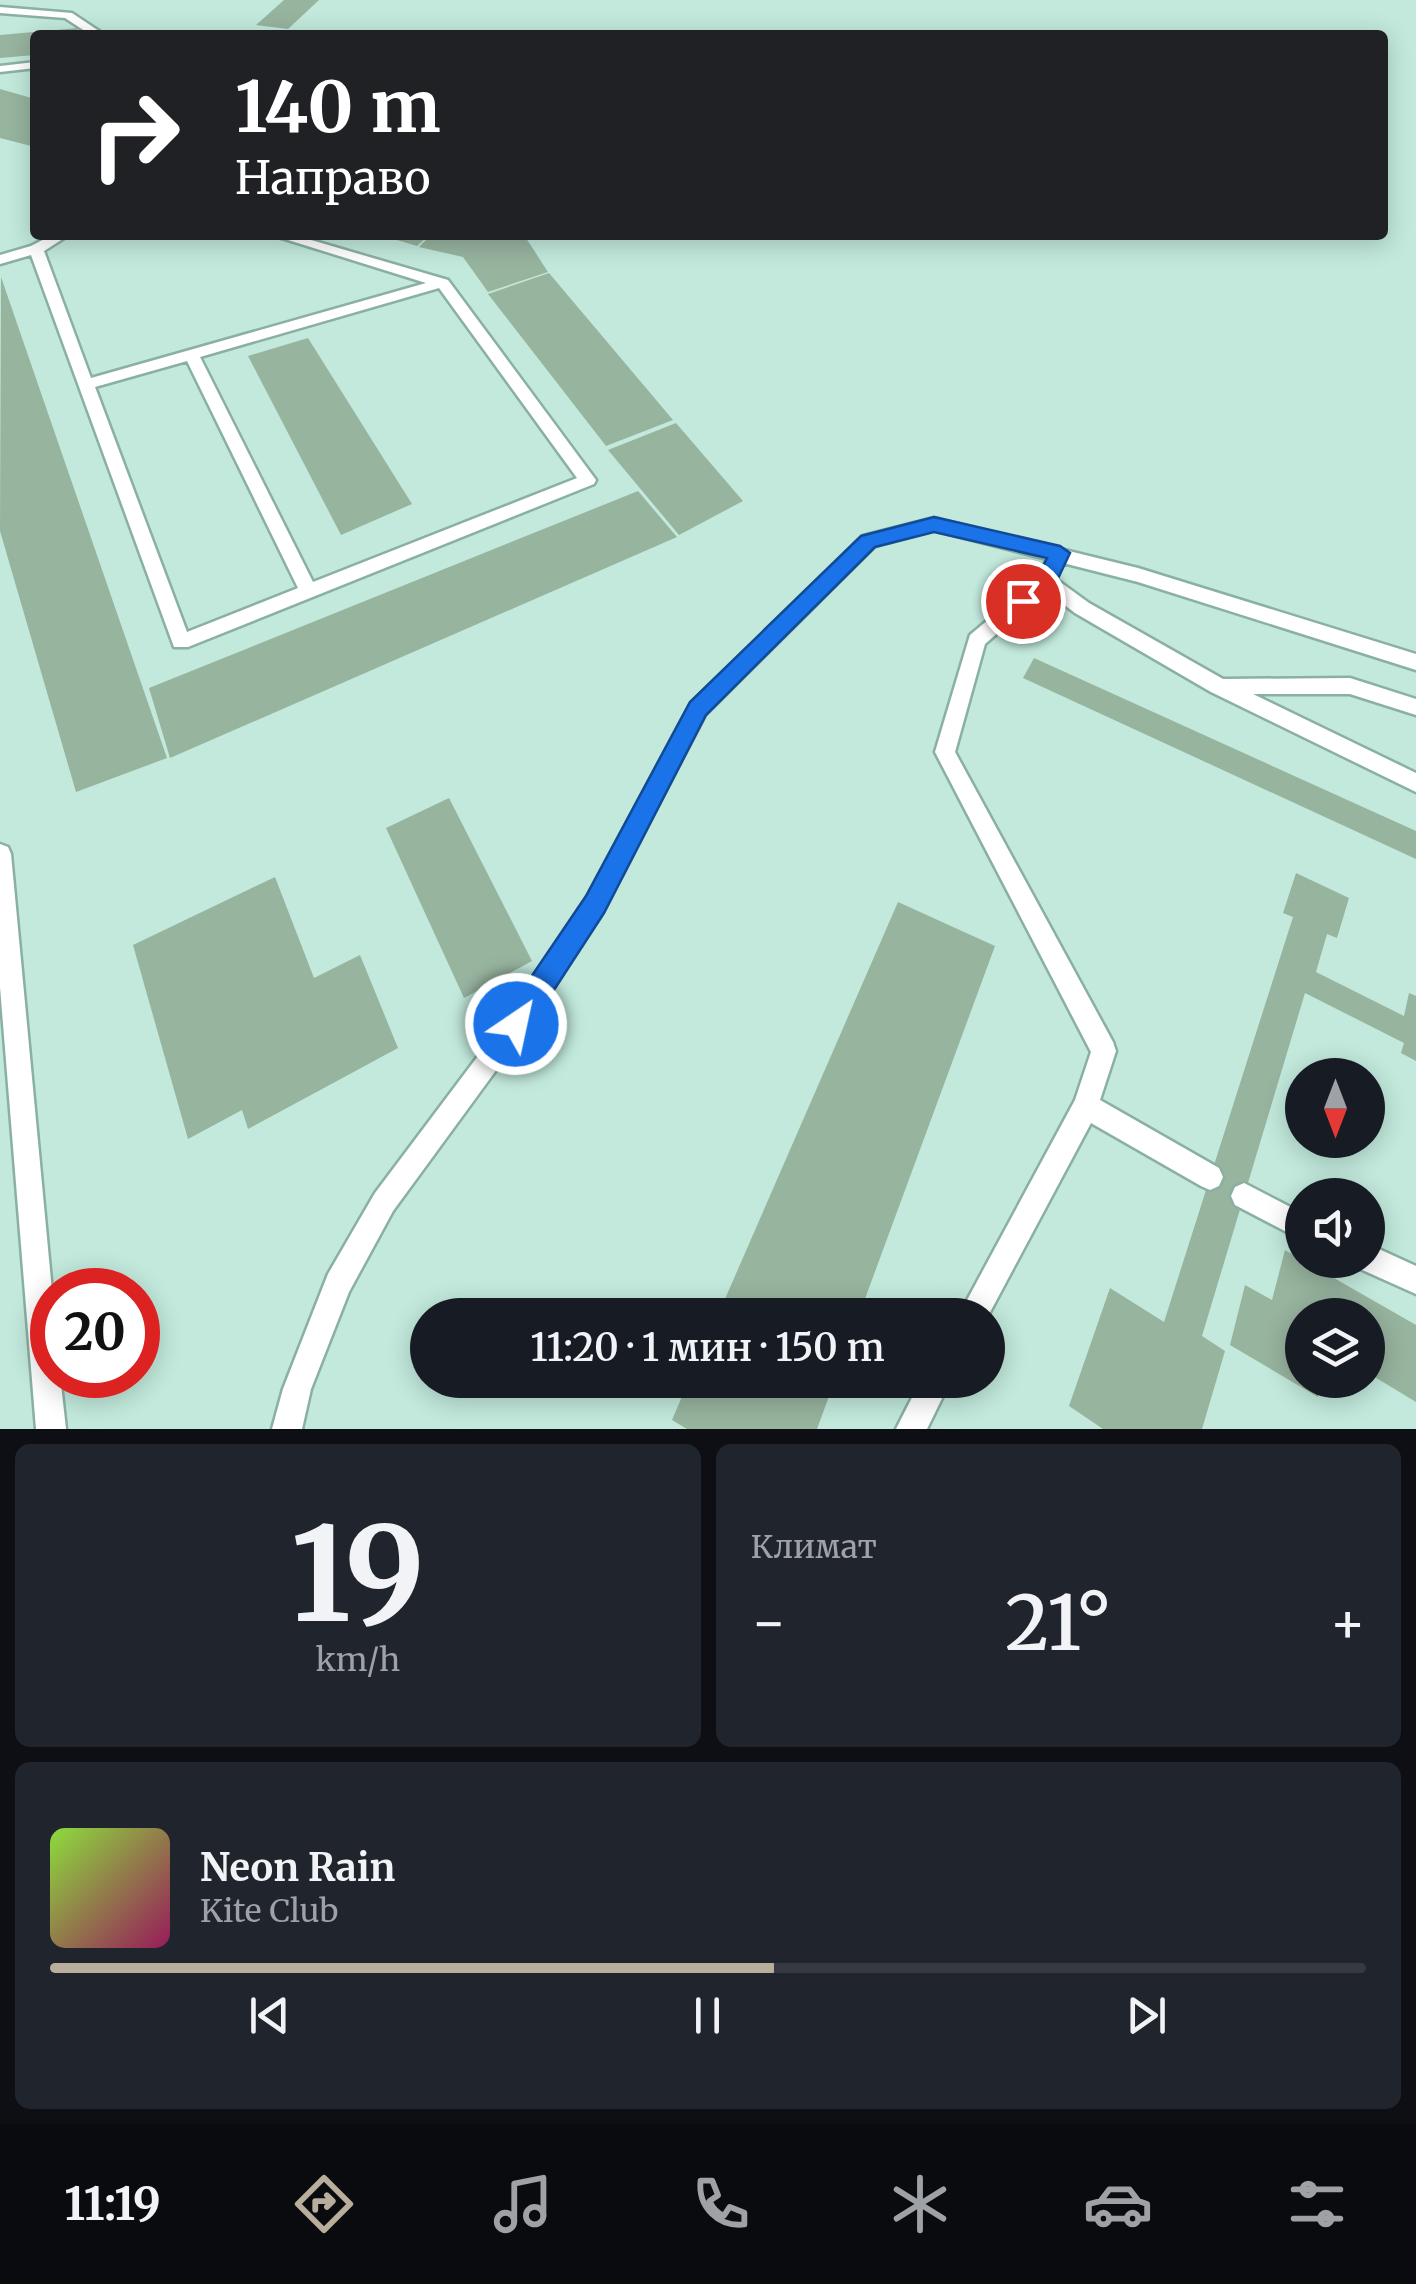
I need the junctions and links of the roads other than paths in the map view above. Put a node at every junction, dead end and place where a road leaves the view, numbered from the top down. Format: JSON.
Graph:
{"nodes":[{"id":1,"x":62,"y":0,"type":"edge"},
{"id":2,"x":0,"y":10,"type":"edge"},
{"id":3,"x":46,"y":10,"type":"junction"},
{"id":4,"x":91,"y":30,"type":"edge"},
{"id":5,"x":30,"y":66,"type":"edge"},
{"id":6,"x":0,"y":69,"type":"edge"},
{"id":7,"x":53,"y":240,"type":"edge"},
{"id":8,"x":296,"y":240,"type":"edge"},
{"id":9,"x":36,"y":250,"type":"junction"},
{"id":10,"x":0,"y":260,"type":"edge"},
{"id":11,"x":443,"y":283,"type":"junction"},
{"id":12,"x":191,"y":354,"type":"junction"},
{"id":13,"x":84,"y":385,"type":"junction"},
{"id":14,"x":1060,"y":553,"type":"junction"},
{"id":15,"x":1046,"y":581,"type":"junction"},
{"id":16,"x":309,"y":591,"type":"junction"},
{"id":17,"x":1416,"y":662,"type":"edge"},
{"id":18,"x":1218,"y":686,"type":"junction"},
{"id":19,"x":1416,"y":707,"type":"edge"},
{"id":20,"x":1416,"y":783,"type":"edge"},
{"id":21,"x":0,"y":858,"type":"edge"},
{"id":22,"x":1086,"y":1106,"type":"junction"},
{"id":23,"x":1210,"y":1178,"type":"dead end"},
{"id":24,"x":1244,"y":1196,"type":"dead end"},
{"id":25,"x":1285,"y":1219,"type":"edge"},
{"id":26,"x":1385,"y":1266,"type":"edge"},
{"id":27,"x":1416,"y":1280,"type":"edge"},
{"id":28,"x":981,"y":1298,"type":"edge"},
{"id":29,"x":928,"y":1398,"type":"edge"},
{"id":30,"x":51,"y":1429,"type":"edge"},
{"id":31,"x":287,"y":1429,"type":"edge"},
{"id":32,"x":911,"y":1429,"type":"edge"}],
"edges":[{"from":1,"to":3,"type":"lane"},
{"from":2,"to":3,"type":"lane"},
{"from":3,"to":4,"type":"lane"},
{"from":5,"to":6,"type":"lane"},
{"from":7,"to":9,"type":"lane"},
{"from":8,"to":11,"type":"lane"},
{"from":9,"to":10,"type":"lane"},
{"from":9,"to":13,"type":"lane"},
{"from":11,"to":12,"type":"lane"},
{"from":11,"to":16,"type":"lane"},
{"from":12,"to":13,"type":"lane"},
{"from":12,"to":16,"type":"lane"},
{"from":13,"to":16,"type":"lane"},
{"from":14,"to":15,"type":"lane"},
{"from":14,"to":17,"type":"lane"},
{"from":14,"to":31,"type":"lane"},
{"from":15,"to":18,"type":"lane"},
{"from":15,"to":22,"type":"lane"},
{"from":18,"to":19,"type":"lane"},
{"from":18,"to":20,"type":"lane"},
{"from":21,"to":30,"type":"lane"},
{"from":22,"to":23,"type":"lane"},
{"from":22,"to":28,"type":"lane"},
{"from":24,"to":25,"type":"lane"},
{"from":26,"to":27,"type":"lane"},
{"from":29,"to":32,"type":"lane"}]}
